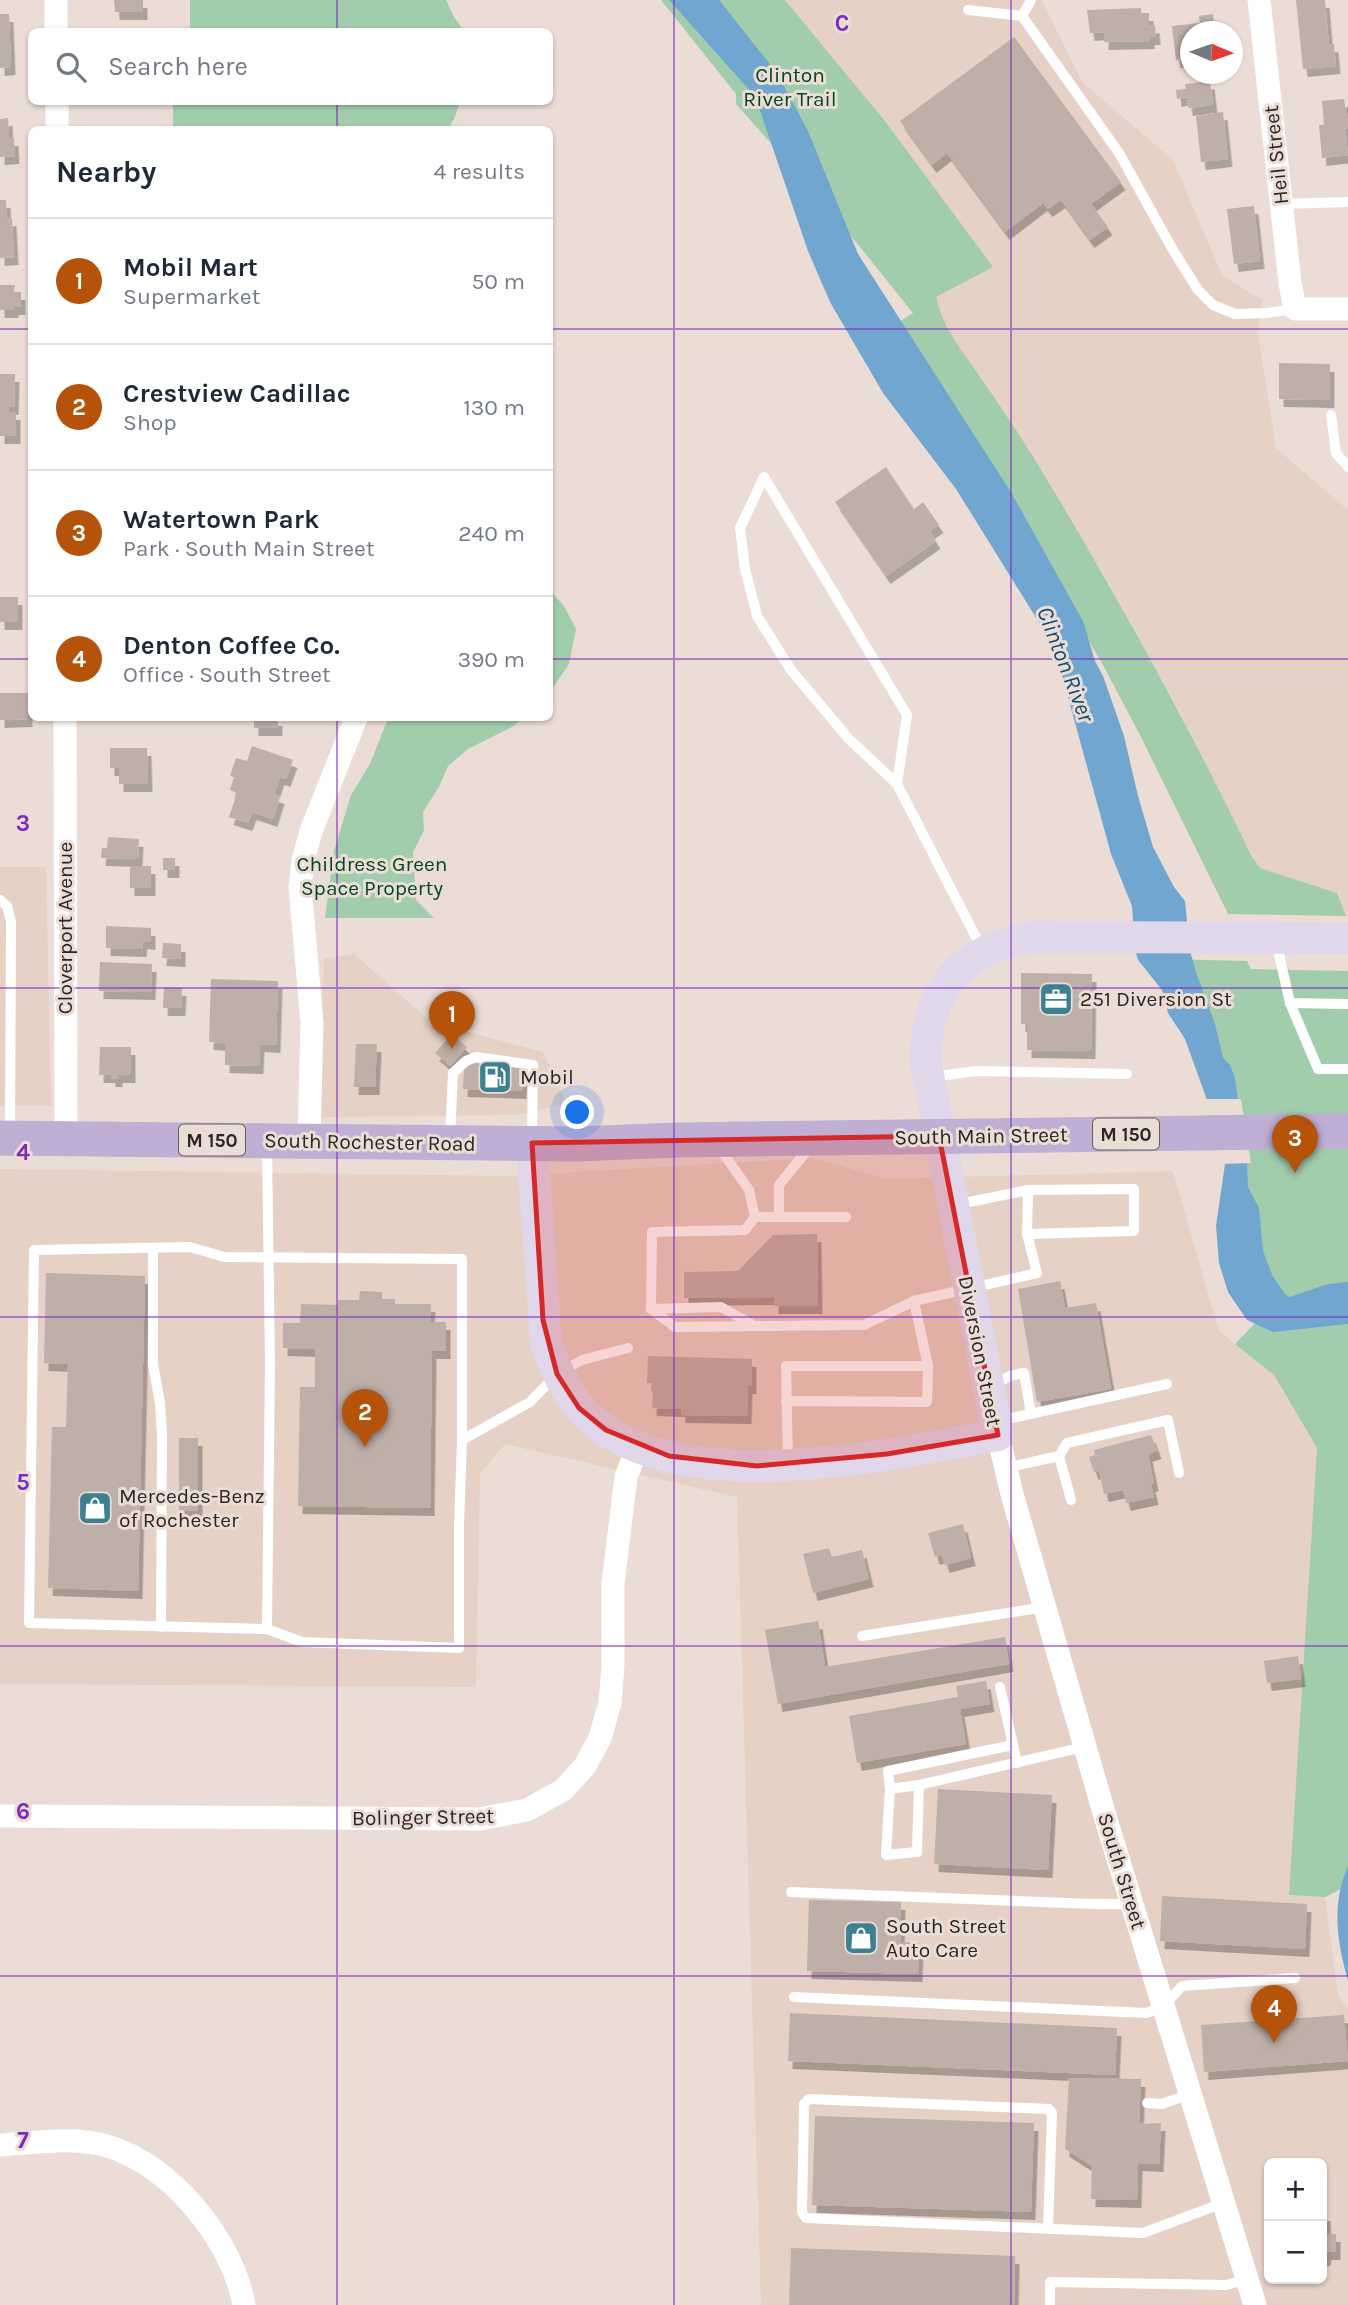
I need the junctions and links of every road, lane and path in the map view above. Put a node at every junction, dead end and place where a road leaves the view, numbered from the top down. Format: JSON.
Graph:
{"nodes":[{"id":1,"x":56,"y":0,"type":"edge"},
{"id":2,"x":1031,"y":0,"type":"edge"},
{"id":3,"x":1259,"y":0,"type":"edge"},
{"id":4,"x":968,"y":10,"type":"dead end"},
{"id":5,"x":1022,"y":16,"type":"junction"},
{"id":6,"x":56,"y":28,"type":"edge"},
{"id":7,"x":57,"y":105,"type":"edge"},
{"id":8,"x":57,"y":126,"type":"edge"},
{"id":9,"x":1348,"y":202,"type":"edge"},
{"id":10,"x":1282,"y":204,"type":"junction"},
{"id":11,"x":1295,"y":309,"type":"junction"},
{"id":12,"x":1348,"y":309,"type":"edge"},
{"id":13,"x":1331,"y":415,"type":"dead end"},
{"id":14,"x":1348,"y":467,"type":"edge"},
{"id":15,"x":65,"y":721,"type":"edge"},
{"id":16,"x":355,"y":721,"type":"edge"},
{"id":17,"x":897,"y":784,"type":"junction"},
{"id":18,"x":0,"y":900,"type":"edge"},
{"id":19,"x":1275,"y":938,"type":"junction"},
{"id":20,"x":1348,"y":938,"type":"edge"},
{"id":21,"x":983,"y":952,"type":"junction"},
{"id":22,"x":1290,"y":1003,"type":"junction"},
{"id":23,"x":1348,"y":1004,"type":"edge"},
{"id":24,"x":1348,"y":1069,"type":"edge"},
{"id":25,"x":1127,"y":1074,"type":"dead end"},
{"id":26,"x":928,"y":1077,"type":"junction"},
{"id":27,"x":1348,"y":1131,"type":"edge"},
{"id":28,"x":5,"y":1138,"type":"edge"},
{"id":29,"x":66,"y":1138,"type":"junction"},
{"id":30,"x":817,"y":1138,"type":"junction"},
{"id":31,"x":726,"y":1139,"type":"junction"},
{"id":32,"x":309,"y":1140,"type":"junction"},
{"id":33,"x":267,"y":1141,"type":"junction"},
{"id":34,"x":449,"y":1143,"type":"junction"},
{"id":35,"x":533,"y":1143,"type":"junction"},
{"id":36,"x":1028,"y":1190,"type":"junction"},
{"id":37,"x":951,"y":1205,"type":"junction"},
{"id":38,"x":755,"y":1217,"type":"junction"},
{"id":39,"x":779,"y":1217,"type":"junction"},
{"id":40,"x":846,"y":1217,"type":"dead end"},
{"id":41,"x":1027,"y":1234,"type":"junction"},
{"id":42,"x":153,"y":1248,"type":"junction"},
{"id":43,"x":268,"y":1257,"type":"junction"},
{"id":44,"x":968,"y":1288,"type":"junction"},
{"id":45,"x":914,"y":1301,"type":"junction"},
{"id":46,"x":652,"y":1309,"type":"junction"},
{"id":47,"x":756,"y":1326,"type":"junction"},
{"id":48,"x":628,"y":1348,"type":"dead end"},
{"id":49,"x":928,"y":1366,"type":"junction"},
{"id":50,"x":557,"y":1374,"type":"junction"},
{"id":51,"x":1167,"y":1384,"type":"dead end"},
{"id":52,"x":988,"y":1387,"type":"junction"},
{"id":53,"x":786,"y":1401,"type":"junction"},
{"id":54,"x":1031,"y":1414,"type":"junction"},
{"id":55,"x":997,"y":1428,"type":"junction"},
{"id":56,"x":461,"y":1440,"type":"junction"},
{"id":57,"x":638,"y":1446,"type":"junction"},
{"id":58,"x":1059,"y":1456,"type":"junction"},
{"id":59,"x":788,"y":1465,"type":"junction"},
{"id":60,"x":1006,"y":1468,"type":"junction"},
{"id":61,"x":1180,"y":1473,"type":"dead end"},
{"id":62,"x":1071,"y":1500,"type":"dead end"},
{"id":63,"x":1045,"y":1607,"type":"junction"},
{"id":64,"x":161,"y":1627,"type":"junction"},
{"id":65,"x":267,"y":1629,"type":"junction"},
{"id":66,"x":862,"y":1636,"type":"dead end"},
{"id":67,"x":1000,"y":1687,"type":"dead end"},
{"id":68,"x":1013,"y":1745,"type":"junction"},
{"id":69,"x":1084,"y":1747,"type":"junction"},
{"id":70,"x":966,"y":1754,"type":"junction"},
{"id":71,"x":1017,"y":1763,"type":"junction"},
{"id":72,"x":970,"y":1773,"type":"junction"},
{"id":73,"x":919,"y":1785,"type":"junction"},
{"id":74,"x":890,"y":1789,"type":"junction"},
{"id":75,"x":0,"y":1816,"type":"edge"},
{"id":76,"x":791,"y":1892,"type":"dead end"},
{"id":77,"x":1132,"y":1904,"type":"junction"},
{"id":78,"x":1295,"y":1978,"type":"dead end"},
{"id":79,"x":794,"y":1997,"type":"dead end"},
{"id":80,"x":1163,"y":2007,"type":"junction"},
{"id":81,"x":1190,"y":2094,"type":"junction"},
{"id":82,"x":1147,"y":2103,"type":"dead end"},
{"id":83,"x":0,"y":2145,"type":"edge"},
{"id":84,"x":1223,"y":2203,"type":"junction"},
{"id":85,"x":1048,"y":2228,"type":"junction"},
{"id":86,"x":1247,"y":2279,"type":"junction"},
{"id":87,"x":244,"y":2305,"type":"edge"},
{"id":88,"x":1050,"y":2305,"type":"edge"},
{"id":89,"x":1255,"y":2305,"type":"edge"}],
"edges":[{"from":1,"to":6,"type":"street"},
{"from":2,"to":5,"type":"lane"},
{"from":3,"to":10,"type":"street","name":"Heil Street"},
{"from":4,"to":5,"type":"lane"},
{"from":5,"to":11,"type":"lane"},
{"from":7,"to":8,"type":"street"},
{"from":9,"to":10,"type":"lane"},
{"from":10,"to":11,"type":"street","name":"Heil Street"},
{"from":11,"to":12,"type":"street"},
{"from":13,"to":14,"type":"lane"},
{"from":15,"to":29,"type":"street","name":"Cloverport Avenue"},
{"from":16,"to":32,"type":"street"},
{"from":17,"to":17,"type":"lane"},
{"from":17,"to":21,"type":"lane"},
{"from":18,"to":28,"type":"lane"},
{"from":19,"to":20,"type":"street","name":"Diversion Street"},
{"from":19,"to":21,"type":"street","name":"Diversion Street"},
{"from":19,"to":22,"type":"lane"},
{"from":21,"to":26,"type":"street","name":"Diversion Street"},
{"from":22,"to":23,"type":"lane"},
{"from":22,"to":24,"type":"lane"},
{"from":25,"to":26,"type":"lane"},
{"from":26,"to":37,"type":"street","name":"Diversion Street"},
{"from":27,"to":30,"type":"main road","name":"South Main Street","number":"M 150"},
{"from":28,"to":29,"type":"main road","name":"South Rochester Road","number":"M 150"},
{"from":29,"to":33,"type":"main road","name":"South Rochester Road","number":"M 150"},
{"from":30,"to":31,"type":"main road","name":"South Main Street","number":"M 150"},
{"from":30,"to":39,"type":"lane"},
{"from":31,"to":35,"type":"main road","name":"South Rochester Road","number":"M 150"},
{"from":31,"to":38,"type":"lane"},
{"from":32,"to":33,"type":"main road","name":"South Rochester Road","number":"M 150"},
{"from":32,"to":34,"type":"main road","name":"South Rochester Road","number":"M 150"},
{"from":33,"to":43,"type":"lane"},
{"from":34,"to":35,"type":"main road","name":"South Rochester Road","number":"M 150"},
{"from":34,"to":35,"type":"lane"},
{"from":35,"to":50,"type":"street","name":"Diversion Street"},
{"from":36,"to":37,"type":"lane"},
{"from":36,"to":41,"type":"lane"},
{"from":36,"to":41,"type":"lane"},
{"from":37,"to":44,"type":"street","name":"Diversion Street"},
{"from":38,"to":39,"type":"lane"},
{"from":38,"to":46,"type":"lane"},
{"from":39,"to":40,"type":"lane"},
{"from":41,"to":44,"type":"lane"},
{"from":42,"to":43,"type":"lane"},
{"from":42,"to":64,"type":"lane"},
{"from":42,"to":64,"type":"lane"},
{"from":43,"to":56,"type":"lane"},
{"from":43,"to":65,"type":"lane"},
{"from":44,"to":45,"type":"lane"},
{"from":44,"to":52,"type":"street","name":"Diversion Street"},
{"from":45,"to":47,"type":"lane"},
{"from":45,"to":49,"type":"lane"},
{"from":46,"to":47,"type":"lane"},
{"from":46,"to":47,"type":"lane"},
{"from":48,"to":50,"type":"lane"},
{"from":49,"to":53,"type":"lane"},
{"from":49,"to":53,"type":"lane"},
{"from":50,"to":56,"type":"lane"},
{"from":50,"to":57,"type":"street","name":"Diversion Street"},
{"from":51,"to":54,"type":"lane"},
{"from":52,"to":54,"type":"lane"},
{"from":52,"to":55,"type":"street","name":"Diversion Street"},
{"from":53,"to":59,"type":"lane"},
{"from":54,"to":55,"type":"lane"},
{"from":55,"to":59,"type":"street","name":"Diversion Street"},
{"from":55,"to":60,"type":"street","name":"South Street"},
{"from":56,"to":65,"type":"lane"},
{"from":57,"to":59,"type":"street","name":"Diversion Street"},
{"from":57,"to":75,"type":"street","name":"Bolinger Street"},
{"from":58,"to":60,"type":"lane"},
{"from":58,"to":61,"type":"lane"},
{"from":58,"to":62,"type":"lane"},
{"from":60,"to":63,"type":"street","name":"South Street"},
{"from":63,"to":66,"type":"lane"},
{"from":63,"to":69,"type":"street","name":"South Street"},
{"from":64,"to":65,"type":"lane"},
{"from":67,"to":68,"type":"lane"},
{"from":68,"to":70,"type":"lane"},
{"from":68,"to":71,"type":"lane"},
{"from":69,"to":71,"type":"lane"},
{"from":69,"to":77,"type":"street","name":"South Street"},
{"from":70,"to":72,"type":"lane"},
{"from":70,"to":74,"type":"lane"},
{"from":71,"to":72,"type":"lane"},
{"from":72,"to":73,"type":"lane"},
{"from":73,"to":74,"type":"lane"},
{"from":73,"to":74,"type":"lane"},
{"from":76,"to":77,"type":"lane"},
{"from":77,"to":80,"type":"street","name":"South Street"},
{"from":78,"to":80,"type":"lane"},
{"from":79,"to":80,"type":"lane"},
{"from":80,"to":81,"type":"street","name":"South Street"},
{"from":81,"to":82,"type":"lane"},
{"from":81,"to":84,"type":"street","name":"South Street"},
{"from":83,"to":87,"type":"street"},
{"from":84,"to":85,"type":"lane"},
{"from":84,"to":86,"type":"street","name":"South Street"},
{"from":85,"to":85,"type":"lane"},
{"from":86,"to":88,"type":"lane"},
{"from":86,"to":89,"type":"street","name":"South Street"}]}
